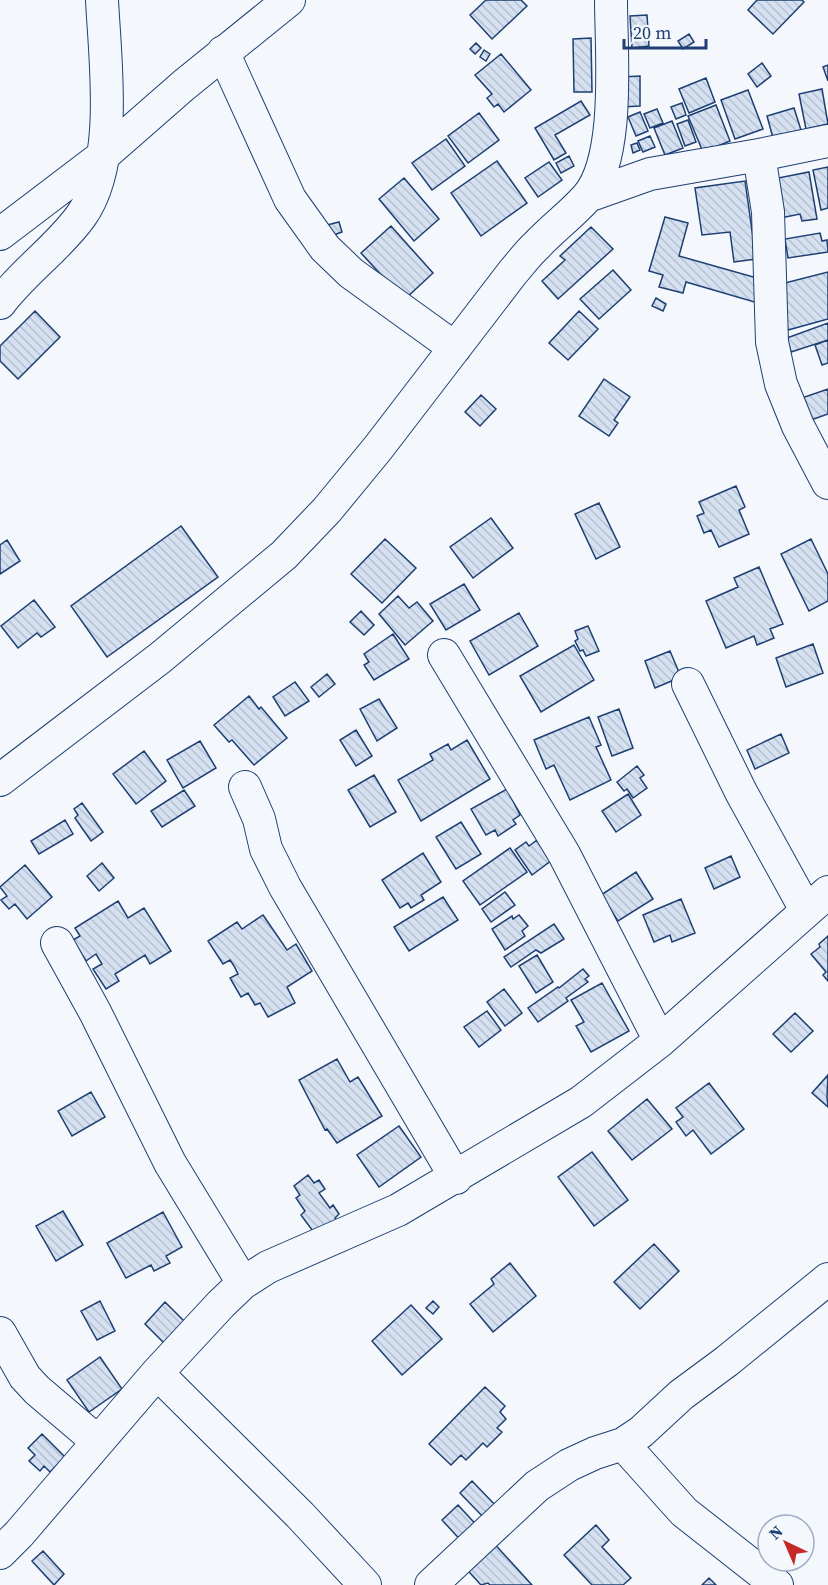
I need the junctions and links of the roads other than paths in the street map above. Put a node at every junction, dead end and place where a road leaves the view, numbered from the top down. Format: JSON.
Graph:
{"nodes":[{"id":1,"x":102,"y":0,"type":"edge"},
{"id":2,"x":289,"y":0,"type":"edge"},
{"id":3,"x":611,"y":0,"type":"edge"},
{"id":4,"x":223,"y":52,"type":"junction"},
{"id":5,"x":828,"y":141,"type":"edge"},
{"id":6,"x":104,"y":155,"type":"junction"},
{"id":7,"x":759,"y":155,"type":"junction"},
{"id":8,"x":588,"y":196,"type":"junction"},
{"id":9,"x":0,"y":234,"type":"edge"},
{"id":10,"x":0,"y":303,"type":"edge"},
{"id":11,"x":454,"y":348,"type":"junction"},
{"id":12,"x":828,"y":483,"type":"edge"},
{"id":13,"x":444,"y":655,"type":"dead end"},
{"id":14,"x":688,"y":684,"type":"dead end"},
{"id":15,"x":0,"y":780,"type":"edge"},
{"id":16,"x":245,"y":787,"type":"dead end"},
{"id":17,"x":817,"y":901,"type":"edge"},
{"id":18,"x":57,"y":943,"type":"dead end"},
{"id":19,"x":660,"y":1041,"type":"junction"},
{"id":20,"x":456,"y":1178,"type":"junction"},
{"id":21,"x":828,"y":1279,"type":"edge"},
{"id":22,"x":243,"y":1282,"type":"junction"},
{"id":23,"x":0,"y":1333,"type":"edge"},
{"id":24,"x":157,"y":1373,"type":"junction"},
{"id":25,"x":97,"y":1441,"type":"junction"},
{"id":26,"x":623,"y":1444,"type":"junction"},
{"id":27,"x":0,"y":1553,"type":"edge"},
{"id":28,"x":365,"y":1585,"type":"edge"},
{"id":29,"x":431,"y":1585,"type":"edge"},
{"id":30,"x":777,"y":1585,"type":"edge"}],
"edges":[{"from":1,"to":6,"type":"street"},
{"from":2,"to":4,"type":"street"},
{"from":3,"to":8,"type":"street"},
{"from":4,"to":6,"type":"street"},
{"from":4,"to":11,"type":"street"},
{"from":5,"to":7,"type":"street"},
{"from":6,"to":9,"type":"street"},
{"from":6,"to":10,"type":"street"},
{"from":7,"to":8,"type":"street"},
{"from":7,"to":12,"type":"street"},
{"from":8,"to":11,"type":"street"},
{"from":11,"to":15,"type":"street"},
{"from":13,"to":19,"type":"street"},
{"from":14,"to":17,"type":"street"},
{"from":16,"to":20,"type":"street"},
{"from":17,"to":19,"type":"street"},
{"from":18,"to":22,"type":"street"},
{"from":19,"to":20,"type":"street"},
{"from":20,"to":22,"type":"street"},
{"from":21,"to":26,"type":"street"},
{"from":22,"to":24,"type":"street"},
{"from":23,"to":25,"type":"street"},
{"from":24,"to":25,"type":"street"},
{"from":24,"to":28,"type":"street"},
{"from":25,"to":27,"type":"street"},
{"from":26,"to":29,"type":"street"},
{"from":26,"to":30,"type":"street"}]}
